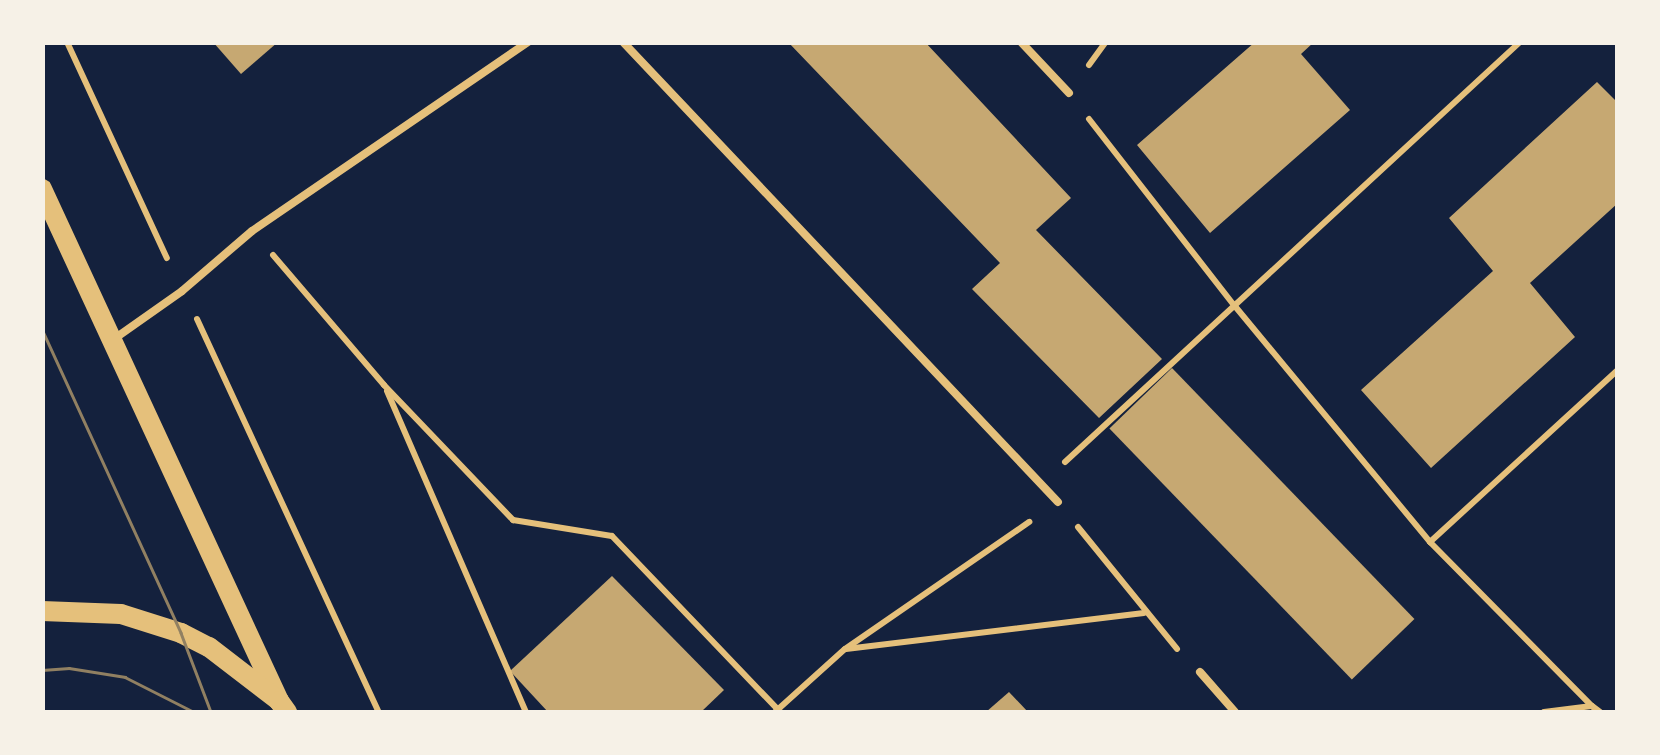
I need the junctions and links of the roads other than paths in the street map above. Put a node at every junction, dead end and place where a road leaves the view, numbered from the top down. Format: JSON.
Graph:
{"nodes":[{"id":1,"x":528,"y":42,"type":"edge"},
{"id":2,"x":622,"y":42,"type":"edge"},
{"id":3,"x":1021,"y":42,"type":"edge"},
{"id":4,"x":1069,"y":93,"type":"road end"},
{"id":5,"x":42,"y":189,"type":"edge"},
{"id":6,"x":114,"y":339,"type":"junction"},
{"id":7,"x":1058,"y":502,"type":"road end"},
{"id":8,"x":42,"y":611,"type":"edge"},
{"id":9,"x":1200,"y":672,"type":"road end"},
{"id":10,"x":283,"y":707,"type":"edge"},
{"id":11,"x":1235,"y":712,"type":"edge"}],
"edges":[{"from":1,"to":6,"type":"lane"},
{"from":2,"to":7,"type":"lane"},
{"from":3,"to":4,"type":"lane"},
{"from":5,"to":6,"type":"main road"},
{"from":6,"to":10,"type":"main road"},
{"from":8,"to":10,"type":"main road"},
{"from":9,"to":11,"type":"lane"}]}
